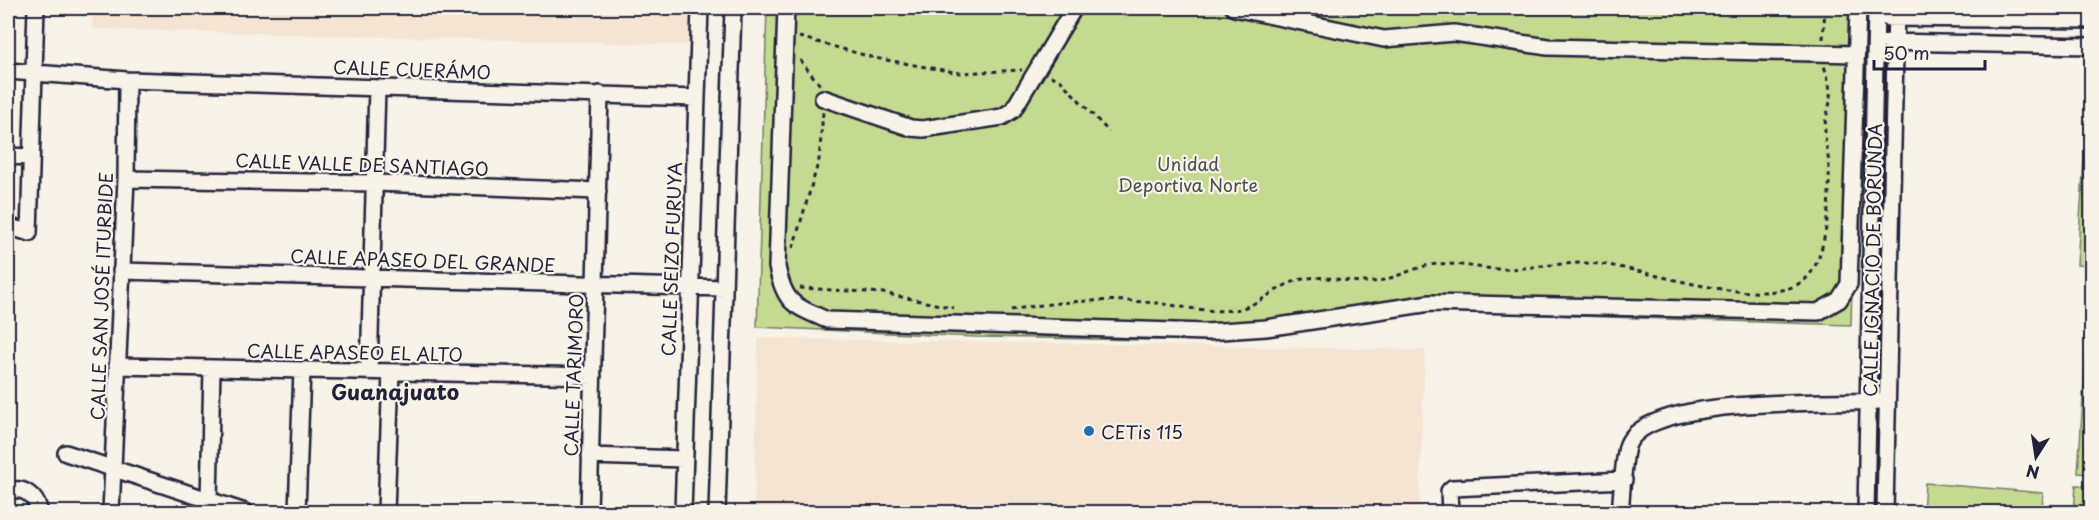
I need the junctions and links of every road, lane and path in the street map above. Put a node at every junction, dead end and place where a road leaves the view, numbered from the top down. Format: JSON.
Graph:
{"nodes":[{"id":1,"x":36,"y":8,"type":"edge"},
{"id":2,"x":700,"y":8,"type":"edge"},
{"id":3,"x":733,"y":8,"type":"edge"},
{"id":4,"x":786,"y":8,"type":"edge"},
{"id":5,"x":1074,"y":8,"type":"edge"},
{"id":6,"x":1234,"y":8,"type":"edge"},
{"id":7,"x":1825,"y":8,"type":"edge"},
{"id":8,"x":1858,"y":8,"type":"edge"},
{"id":9,"x":1876,"y":13,"type":"edge"},
{"id":10,"x":1896,"y":13,"type":"edge"},
{"id":11,"x":2091,"y":20,"type":"edge"},
{"id":12,"x":1896,"y":42,"type":"junction"},
{"id":13,"x":795,"y":43,"type":"dead end"},
{"id":14,"x":1876,"y":43,"type":"junction"},
{"id":15,"x":2091,"y":46,"type":"edge"},
{"id":16,"x":1824,"y":53,"type":"junction"},
{"id":17,"x":1856,"y":54,"type":"junction"},
{"id":18,"x":798,"y":57,"type":"dead end"},
{"id":19,"x":1037,"y":70,"type":"junction"},
{"id":20,"x":8,"y":71,"type":"edge"},
{"id":21,"x":34,"y":72,"type":"junction"},
{"id":22,"x":127,"y":80,"type":"junction"},
{"id":23,"x":377,"y":88,"type":"junction"},
{"id":24,"x":600,"y":94,"type":"junction"},
{"id":25,"x":696,"y":98,"type":"junction"},
{"id":26,"x":823,"y":98,"type":"junction"},
{"id":27,"x":1109,"y":132,"type":"dead end"},
{"id":28,"x":8,"y":156,"type":"edge"},
{"id":29,"x":31,"y":157,"type":"junction"},
{"id":30,"x":126,"y":179,"type":"junction"},
{"id":31,"x":375,"y":183,"type":"junction"},
{"id":32,"x":598,"y":191,"type":"junction"},
{"id":33,"x":8,"y":225,"type":"edge"},
{"id":34,"x":791,"y":258,"type":"dead end"},
{"id":35,"x":121,"y":271,"type":"junction"},
{"id":36,"x":372,"y":278,"type":"junction"},
{"id":37,"x":795,"y":283,"type":"dead end"},
{"id":38,"x":595,"y":285,"type":"junction"},
{"id":39,"x":690,"y":287,"type":"junction"},
{"id":40,"x":724,"y":288,"type":"junction"},
{"id":41,"x":962,"y":310,"type":"dead end"},
{"id":42,"x":1004,"y":312,"type":"dead end"},
{"id":43,"x":117,"y":366,"type":"junction"},
{"id":44,"x":212,"y":368,"type":"junction"},
{"id":45,"x":302,"y":370,"type":"junction"},
{"id":46,"x":369,"y":371,"type":"junction"},
{"id":47,"x":391,"y":372,"type":"junction"},
{"id":48,"x":593,"y":376,"type":"junction"},
{"id":49,"x":1888,"y":400,"type":"junction"},
{"id":50,"x":1869,"y":401,"type":"junction"},
{"id":51,"x":66,"y":453,"type":"dead end"},
{"id":52,"x":590,"y":456,"type":"junction"},
{"id":53,"x":683,"y":459,"type":"junction"},
{"id":54,"x":113,"y":468,"type":"junction"},
{"id":55,"x":1624,"y":480,"type":"junction"},
{"id":56,"x":8,"y":492,"type":"edge"},
{"id":57,"x":209,"y":501,"type":"junction"},
{"id":58,"x":40,"y":513,"type":"edge"},
{"id":59,"x":111,"y":513,"type":"edge"},
{"id":60,"x":245,"y":513,"type":"edge"},
{"id":61,"x":297,"y":513,"type":"edge"},
{"id":62,"x":386,"y":513,"type":"edge"},
{"id":63,"x":589,"y":513,"type":"edge"},
{"id":64,"x":683,"y":513,"type":"edge"},
{"id":65,"x":717,"y":513,"type":"edge"},
{"id":66,"x":1450,"y":513,"type":"edge"},
{"id":67,"x":1620,"y":513,"type":"edge"},
{"id":68,"x":1866,"y":513,"type":"edge"},
{"id":69,"x":1885,"y":513,"type":"edge"}],
"edges":[{"from":1,"to":21,"type":"street"},
{"from":2,"to":25,"type":"street","name":"CALLE SEIZO FURUYA"},
{"from":3,"to":40,"type":"street"},
{"from":4,"to":17,"type":"street"},
{"from":5,"to":19,"type":"street"},
{"from":6,"to":16,"type":"street"},
{"from":7,"to":16,"type":"path"},
{"from":8,"to":17,"type":"street"},
{"from":9,"to":10,"type":"street"},
{"from":9,"to":14,"type":"street","name":"CALLE IGNACIO DE BORUNDA"},
{"from":10,"to":11,"type":"street"},
{"from":10,"to":12,"type":"street","name":"CALLE IGNACIO DE BORUNDA"},
{"from":12,"to":14,"type":"street"},
{"from":12,"to":15,"type":"street"},
{"from":12,"to":49,"type":"street","name":"CALLE IGNACIO DE BORUNDA"},
{"from":13,"to":19,"type":"path"},
{"from":14,"to":50,"type":"street","name":"CALLE IGNACIO DE BORUNDA"},
{"from":16,"to":17,"type":"street"},
{"from":16,"to":42,"type":"path"},
{"from":18,"to":26,"type":"path"},
{"from":19,"to":26,"type":"street"},
{"from":19,"to":27,"type":"path"},
{"from":20,"to":21,"type":"street","name":"CALLE CUERÁMO"},
{"from":21,"to":22,"type":"street","name":"CALLE CUERÁMO"},
{"from":21,"to":29,"type":"street"},
{"from":22,"to":23,"type":"street","name":"CALLE CUERÁMO"},
{"from":22,"to":30,"type":"street","name":"CALLE SAN JOSÉ ITURBIDE"},
{"from":23,"to":24,"type":"street","name":"CALLE CUERÁMO"},
{"from":23,"to":31,"type":"street"},
{"from":24,"to":25,"type":"street","name":"CALLE CUERÁMO"},
{"from":24,"to":32,"type":"street","name":"CALLE TARIMORO"},
{"from":25,"to":39,"type":"street","name":"CALLE SEIZO FURUYA"},
{"from":26,"to":34,"type":"path"},
{"from":28,"to":29,"type":"street"},
{"from":29,"to":33,"type":"street"},
{"from":30,"to":31,"type":"street","name":"CALLE VALLE DE SANTIAGO"},
{"from":30,"to":35,"type":"street","name":"CALLE SAN JOSÉ ITURBIDE"},
{"from":31,"to":32,"type":"street","name":"CALLE VALLE DE SANTIAGO"},
{"from":31,"to":36,"type":"street"},
{"from":32,"to":38,"type":"street","name":"CALLE TARIMORO"},
{"from":35,"to":36,"type":"street","name":"CALLE APASEO DEL GRANDE"},
{"from":35,"to":43,"type":"street","name":"CALLE SAN JOSÉ ITURBIDE"},
{"from":36,"to":38,"type":"street","name":"CALLE APASEO DEL GRANDE"},
{"from":36,"to":46,"type":"street"},
{"from":37,"to":41,"type":"path"},
{"from":38,"to":39,"type":"street","name":"CALLE APASEO DEL GRANDE"},
{"from":38,"to":48,"type":"street","name":"CALLE TARIMORO"},
{"from":39,"to":40,"type":"street","name":"CALLE APASEO DEL GRANDE"},
{"from":39,"to":53,"type":"street","name":"CALLE SEIZO FURUYA"},
{"from":40,"to":65,"type":"street"},
{"from":43,"to":44,"type":"street","name":"CALLE APASEO EL ALTO"},
{"from":43,"to":54,"type":"street","name":"CALLE SAN JOSÉ ITURBIDE"},
{"from":44,"to":45,"type":"street","name":"CALLE APASEO EL ALTO"},
{"from":44,"to":57,"type":"street"},
{"from":45,"to":46,"type":"street","name":"CALLE APASEO EL ALTO"},
{"from":45,"to":61,"type":"street"},
{"from":46,"to":47,"type":"street","name":"CALLE APASEO EL ALTO"},
{"from":47,"to":48,"type":"street","name":"CALLE APASEO EL ALTO"},
{"from":47,"to":62,"type":"street"},
{"from":48,"to":52,"type":"street","name":"CALLE TARIMORO"},
{"from":49,"to":50,"type":"street"},
{"from":49,"to":69,"type":"street","name":"CALLE IGNACIO DE BORUNDA"},
{"from":50,"to":55,"type":"street"},
{"from":50,"to":68,"type":"street","name":"CALLE IGNACIO DE BORUNDA"},
{"from":51,"to":54,"type":"street"},
{"from":52,"to":53,"type":"street"},
{"from":52,"to":63,"type":"street","name":"CALLE TARIMORO"},
{"from":53,"to":64,"type":"street","name":"CALLE SEIZO FURUYA"},
{"from":54,"to":57,"type":"street"},
{"from":54,"to":59,"type":"street","name":"CALLE SAN JOSÉ ITURBIDE"},
{"from":55,"to":66,"type":"street"},
{"from":55,"to":67,"type":"street"},
{"from":56,"to":58,"type":"street"},
{"from":57,"to":60,"type":"street"}]}
